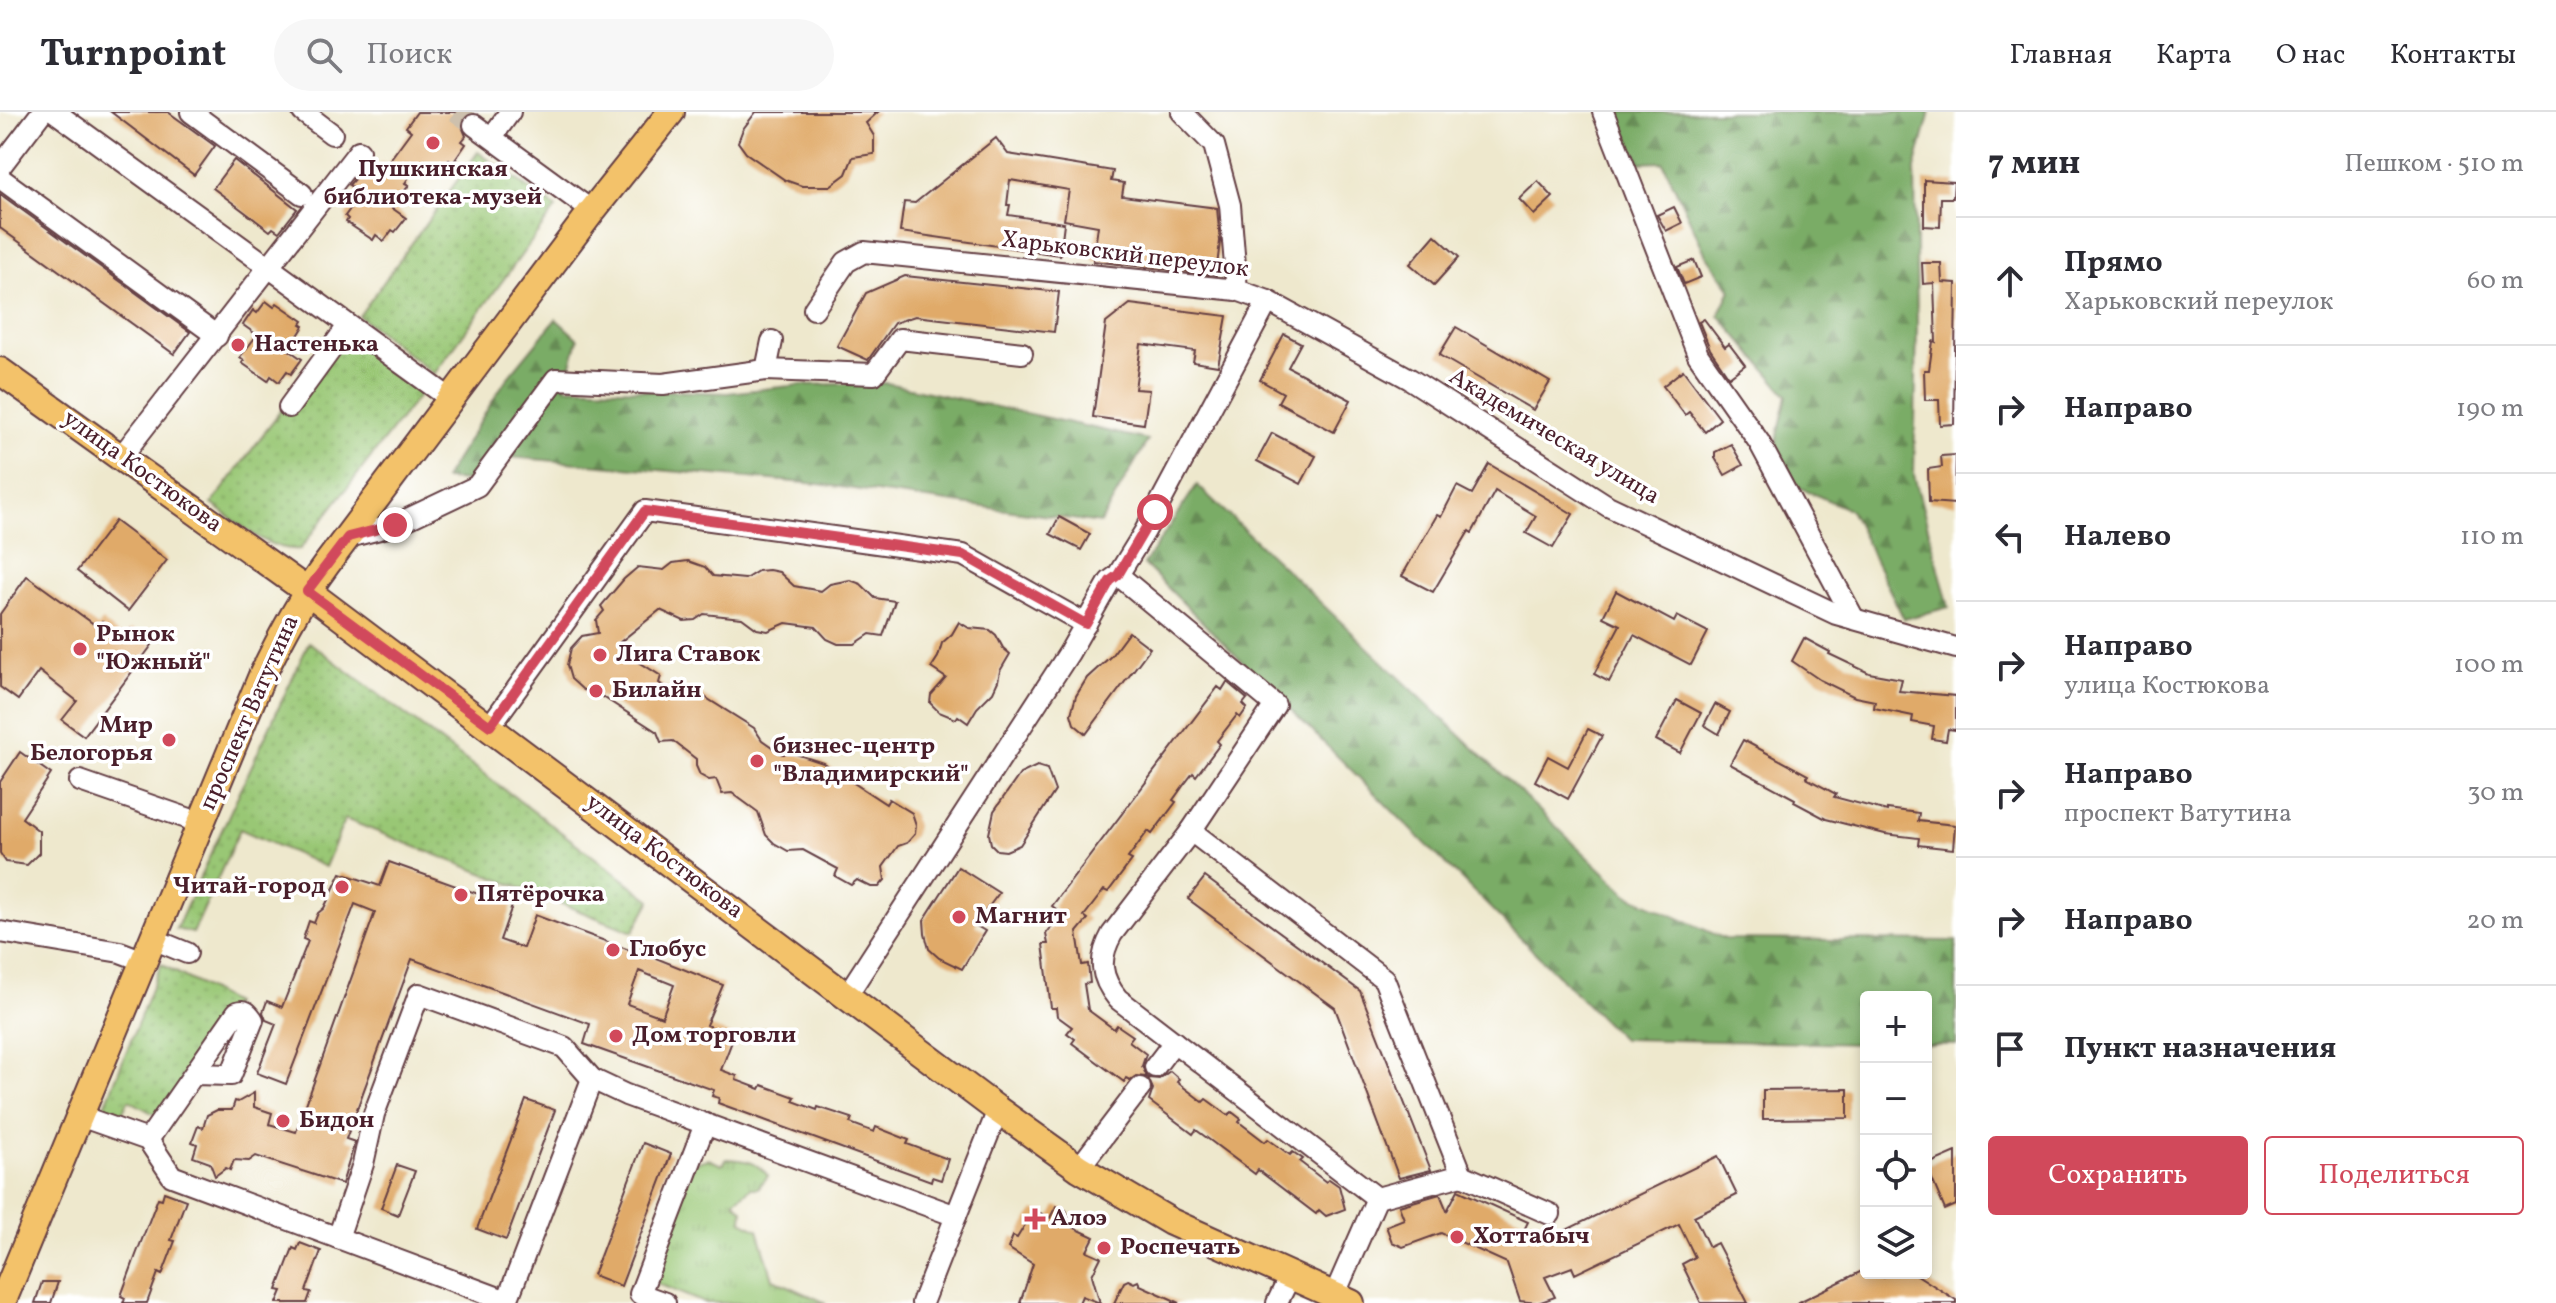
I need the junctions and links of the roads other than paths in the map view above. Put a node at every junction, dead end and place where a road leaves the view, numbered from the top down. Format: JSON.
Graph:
{"nodes":[{"id":1,"x":42,"y":112,"type":"edge"},
{"id":2,"x":55,"y":112,"type":"edge"},
{"id":3,"x":191,"y":112,"type":"edge"},
{"id":4,"x":303,"y":112,"type":"edge"},
{"id":5,"x":510,"y":112,"type":"edge"},
{"id":6,"x":671,"y":112,"type":"edge"},
{"id":7,"x":1182,"y":112,"type":"edge"},
{"id":8,"x":1603,"y":112,"type":"edge"},
{"id":9,"x":474,"y":125,"type":"tunnel mouth"},
{"id":10,"x":332,"y":134,"type":"dead end"},
{"id":11,"x":492,"y":137,"type":"junction"},
{"id":12,"x":359,"y":151,"type":"dead end"},
{"id":13,"x":0,"y":167,"type":"edge"},
{"id":14,"x":0,"y":178,"type":"edge"},
{"id":15,"x":302,"y":194,"type":"dead end"},
{"id":16,"x":592,"y":211,"type":"junction"},
{"id":17,"x":269,"y":268,"type":"junction"},
{"id":18,"x":1237,"y":290,"type":"junction"},
{"id":19,"x":1268,"y":301,"type":"junction"},
{"id":20,"x":814,"y":309,"type":"dead end"},
{"id":21,"x":348,"y":326,"type":"junction"},
{"id":22,"x":217,"y":336,"type":"junction"},
{"id":23,"x":772,"y":341,"type":"dead end"},
{"id":24,"x":1022,"y":353,"type":"dead end"},
{"id":25,"x":766,"y":370,"type":"junction"},
{"id":26,"x":0,"y":371,"type":"edge"},
{"id":27,"x":452,"y":400,"type":"junction"},
{"id":28,"x":289,"y":407,"type":"dead end"},
{"id":29,"x":121,"y":457,"type":"junction"},
{"id":30,"x":348,"y":537,"type":"junction"},
{"id":31,"x":1118,"y":575,"type":"junction"},
{"id":32,"x":307,"y":591,"type":"junction"},
{"id":33,"x":1854,"y":619,"type":"junction"},
{"id":34,"x":1086,"y":624,"type":"junction"},
{"id":35,"x":1956,"y":648,"type":"edge"},
{"id":36,"x":490,"y":726,"type":"junction"},
{"id":37,"x":80,"y":781,"type":"dead end"},
{"id":38,"x":201,"y":823,"type":"junction"},
{"id":39,"x":1191,"y":831,"type":"junction"},
{"id":40,"x":0,"y":932,"type":"edge"},
{"id":41,"x":148,"y":950,"type":"junction"},
{"id":42,"x":187,"y":953,"type":"dead end"},
{"id":43,"x":847,"y":995,"type":"junction"},
{"id":44,"x":1174,"y":1042,"type":"junction"},
{"id":45,"x":1155,"y":1067,"type":"dead end"},
{"id":46,"x":194,"y":1074,"type":"dead end"},
{"id":47,"x":592,"y":1079,"type":"junction"},
{"id":48,"x":1140,"y":1088,"type":"dead end"},
{"id":49,"x":998,"y":1110,"type":"junction"},
{"id":50,"x":80,"y":1116,"type":"junction"},
{"id":51,"x":705,"y":1124,"type":"junction"},
{"id":52,"x":148,"y":1140,"type":"junction"},
{"id":53,"x":1079,"y":1168,"type":"junction"},
{"id":54,"x":1462,"y":1175,"type":"junction"},
{"id":55,"x":1377,"y":1198,"type":"junction"},
{"id":56,"x":1550,"y":1214,"type":"dead end"},
{"id":57,"x":956,"y":1216,"type":"junction"},
{"id":58,"x":338,"y":1238,"type":"junction"},
{"id":59,"x":1290,"y":1276,"type":"junction"},
{"id":60,"x":1342,"y":1299,"type":"edge"},
{"id":61,"x":2,"y":1303,"type":"edge"},
{"id":62,"x":665,"y":1303,"type":"edge"},
{"id":63,"x":922,"y":1303,"type":"edge"},
{"id":64,"x":1277,"y":1303,"type":"edge"}],
"edges":[{"from":1,"to":13,"type":"street"},
{"from":2,"to":17,"type":"street"},
{"from":3,"to":15,"type":"street"},
{"from":4,"to":10,"type":"street"},
{"from":5,"to":11,"type":"street"},
{"from":6,"to":16,"type":"main road","name":"проспект Ватутина"},
{"from":7,"to":18,"type":"street"},
{"from":8,"to":33,"type":"street"},
{"from":9,"to":11,"type":"street"},
{"from":11,"to":16,"type":"street"},
{"from":12,"to":17,"type":"street"},
{"from":14,"to":22,"type":"street"},
{"from":16,"to":27,"type":"main road","name":"проспект Ватутина"},
{"from":17,"to":21,"type":"street"},
{"from":17,"to":22,"type":"street"},
{"from":18,"to":19,"type":"street","name":"Харьковский переулок"},
{"from":18,"to":20,"type":"street","name":"Харьковский переулок"},
{"from":19,"to":31,"type":"street","name":"Харьковский переулок"},
{"from":19,"to":33,"type":"street","name":"Академическая улица"},
{"from":21,"to":27,"type":"street"},
{"from":21,"to":28,"type":"street"},
{"from":22,"to":29,"type":"street"},
{"from":23,"to":25,"type":"street"},
{"from":24,"to":25,"type":"street"},
{"from":25,"to":30,"type":"street"},
{"from":26,"to":29,"type":"main road","name":"улица Костюкова"},
{"from":27,"to":30,"type":"main road","name":"проспект Ватутина"},
{"from":29,"to":32,"type":"main road","name":"улица Костюкова"},
{"from":30,"to":32,"type":"main road","name":"проспект Ватутина"},
{"from":31,"to":34,"type":"street","name":"Харьковский переулок"},
{"from":31,"to":39,"type":"street"},
{"from":32,"to":36,"type":"main road","name":"улица Костюкова"},
{"from":32,"to":38,"type":"main road","name":"проспект Ватутина"},
{"from":33,"to":35,"type":"street","name":"Академическая улица"},
{"from":34,"to":36,"type":"street"},
{"from":34,"to":43,"type":"street","name":"Харьковский переулок"},
{"from":36,"to":43,"type":"main road","name":"улица Костюкова"},
{"from":37,"to":38,"type":"street"},
{"from":38,"to":41,"type":"main road","name":"проспект Ватутина"},
{"from":39,"to":44,"type":"street"},
{"from":39,"to":54,"type":"street"},
{"from":40,"to":41,"type":"street"},
{"from":41,"to":42,"type":"street"},
{"from":41,"to":50,"type":"main road","name":"проспект Ватутина"},
{"from":43,"to":49,"type":"main road","name":"улица Костюкова"},
{"from":44,"to":45,"type":"street"},
{"from":44,"to":55,"type":"street"},
{"from":46,"to":52,"type":"street"},
{"from":47,"to":51,"type":"street"},
{"from":47,"to":58,"type":"street"},
{"from":47,"to":58,"type":"street"},
{"from":48,"to":53,"type":"street"},
{"from":49,"to":53,"type":"main road","name":"улица Костюкова"},
{"from":49,"to":57,"type":"street"},
{"from":50,"to":52,"type":"street"},
{"from":50,"to":61,"type":"main road","name":"проспект Ватутина"},
{"from":51,"to":57,"type":"street"},
{"from":51,"to":62,"type":"street"},
{"from":52,"to":58,"type":"street"},
{"from":53,"to":59,"type":"main road","name":"улица Костюкова"},
{"from":54,"to":55,"type":"street"},
{"from":54,"to":56,"type":"street"},
{"from":55,"to":60,"type":"street"},
{"from":57,"to":63,"type":"street"},
{"from":59,"to":60,"type":"main road","name":"улица Костюкова"},
{"from":59,"to":64,"type":"street"}]}
